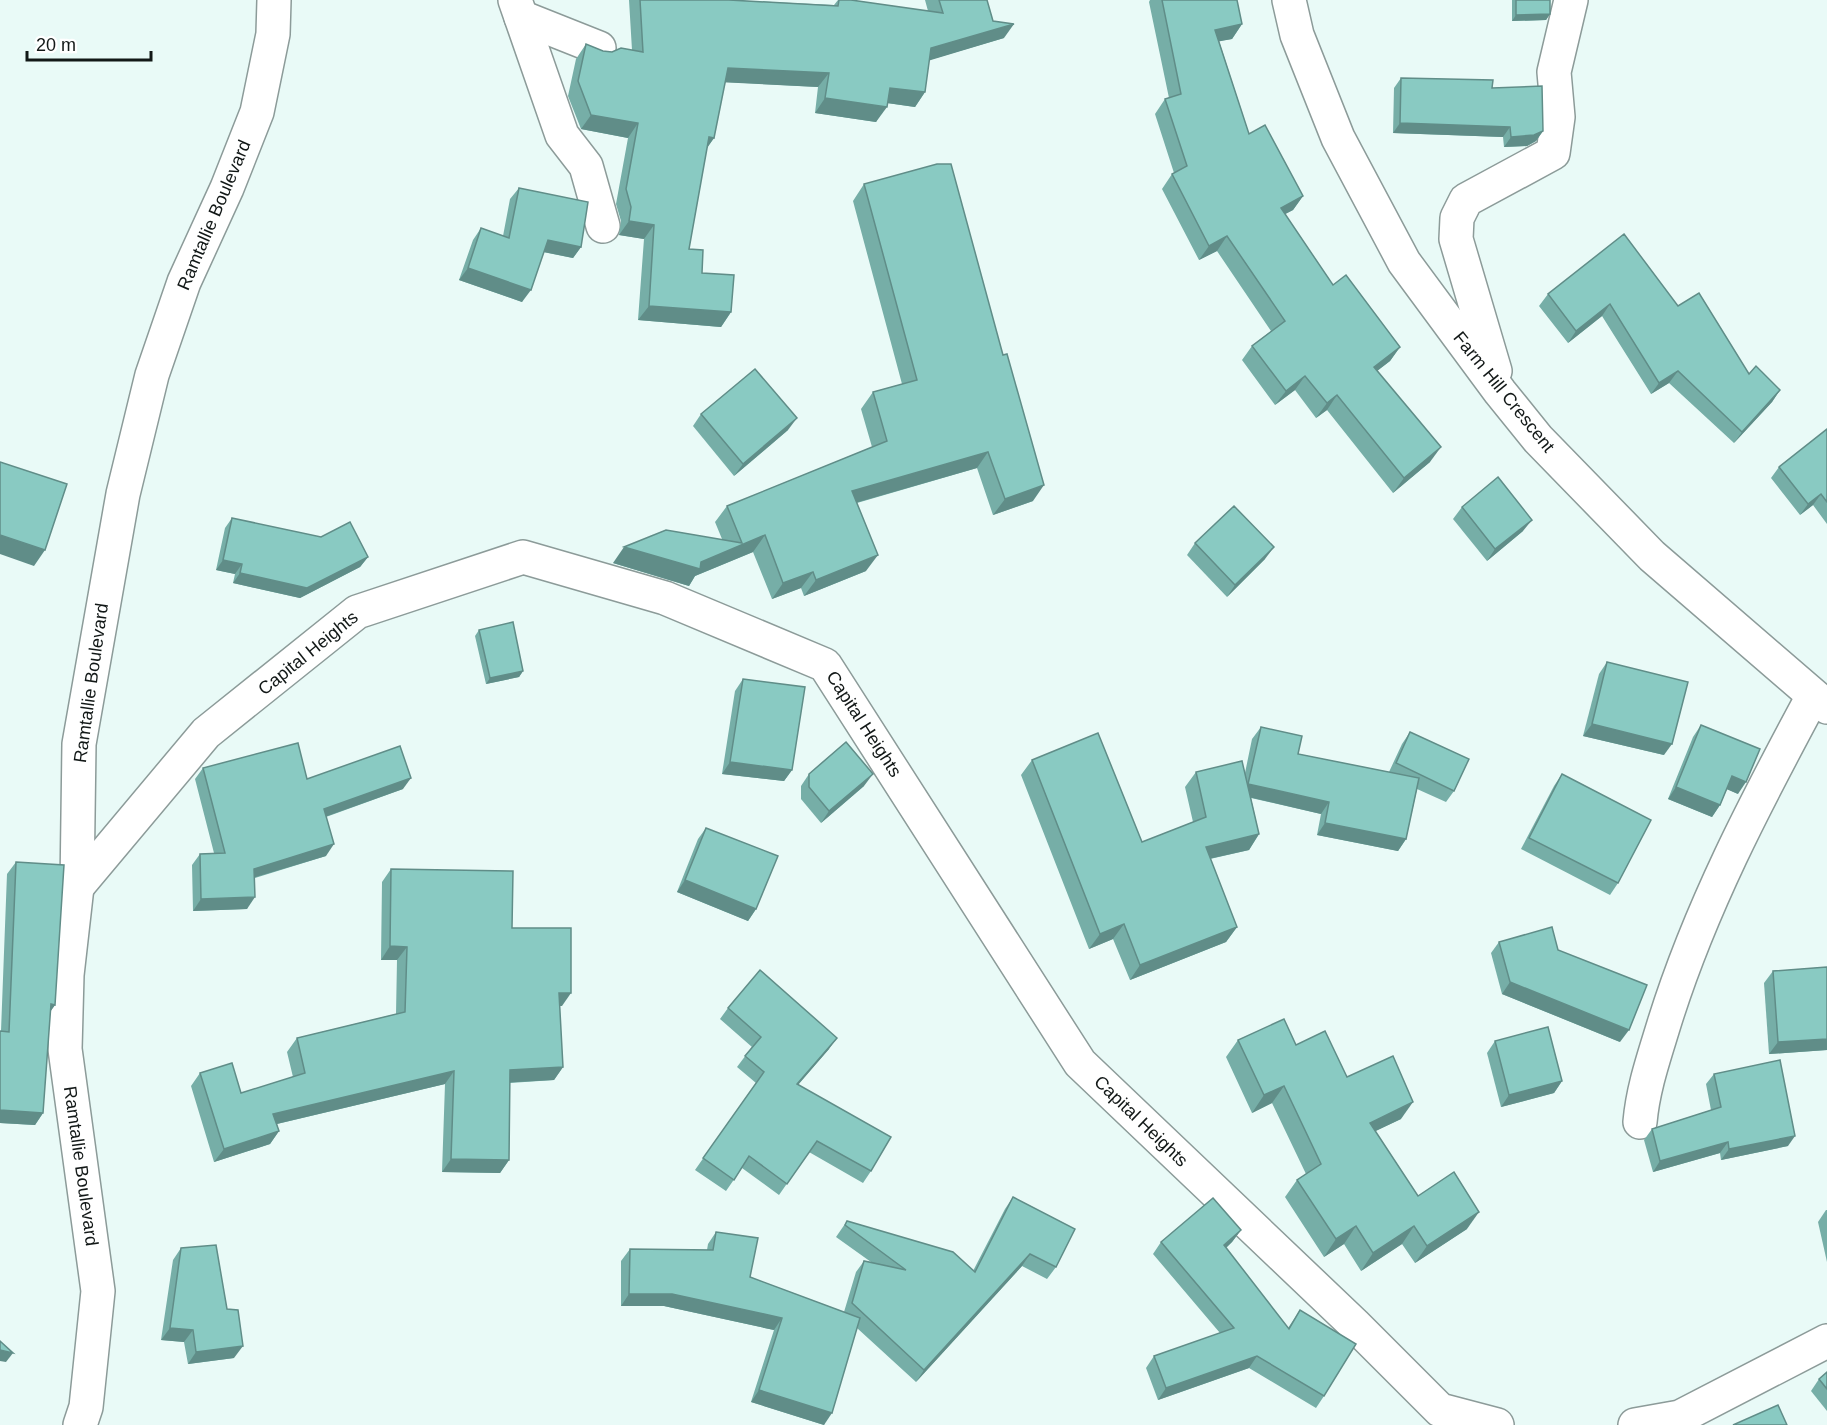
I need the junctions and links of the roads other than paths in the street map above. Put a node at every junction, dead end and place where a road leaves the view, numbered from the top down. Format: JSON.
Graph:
{"nodes":[{"id":1,"x":273,"y":0,"type":"edge"},
{"id":2,"x":1289,"y":0,"type":"edge"},
{"id":3,"x":1571,"y":0,"type":"edge"},
{"id":4,"x":518,"y":8,"type":"edge"},
{"id":5,"x":599,"y":48,"type":"edge"},
{"id":6,"x":603,"y":226,"type":"dead end"},
{"id":7,"x":1500,"y":392,"type":"junction"},
{"id":8,"x":1820,"y":701,"type":"edge"},
{"id":9,"x":77,"y":887,"type":"junction"},
{"id":10,"x":1640,"y":1122,"type":"dead end"},
{"id":11,"x":1827,"y":1341,"type":"edge"},
{"id":12,"x":80,"y":1425,"type":"edge"},
{"id":13,"x":1497,"y":1425,"type":"edge"},
{"id":14,"x":1635,"y":1425,"type":"edge"}],
"edges":[{"from":1,"to":9,"type":"street","name":"Ramtallie Boulevard"},
{"from":2,"to":7,"type":"street","name":"Farm Hill Crescent"},
{"from":3,"to":7,"type":"street"},
{"from":4,"to":5,"type":"street"},
{"from":4,"to":6,"type":"street"},
{"from":7,"to":8,"type":"street","name":"Farm Hill Crescent"},
{"from":8,"to":10,"type":"street"},
{"from":9,"to":12,"type":"street","name":"Ramtallie Boulevard"},
{"from":9,"to":13,"type":"street","name":"Capital Heights"},
{"from":11,"to":14,"type":"street"}]}
